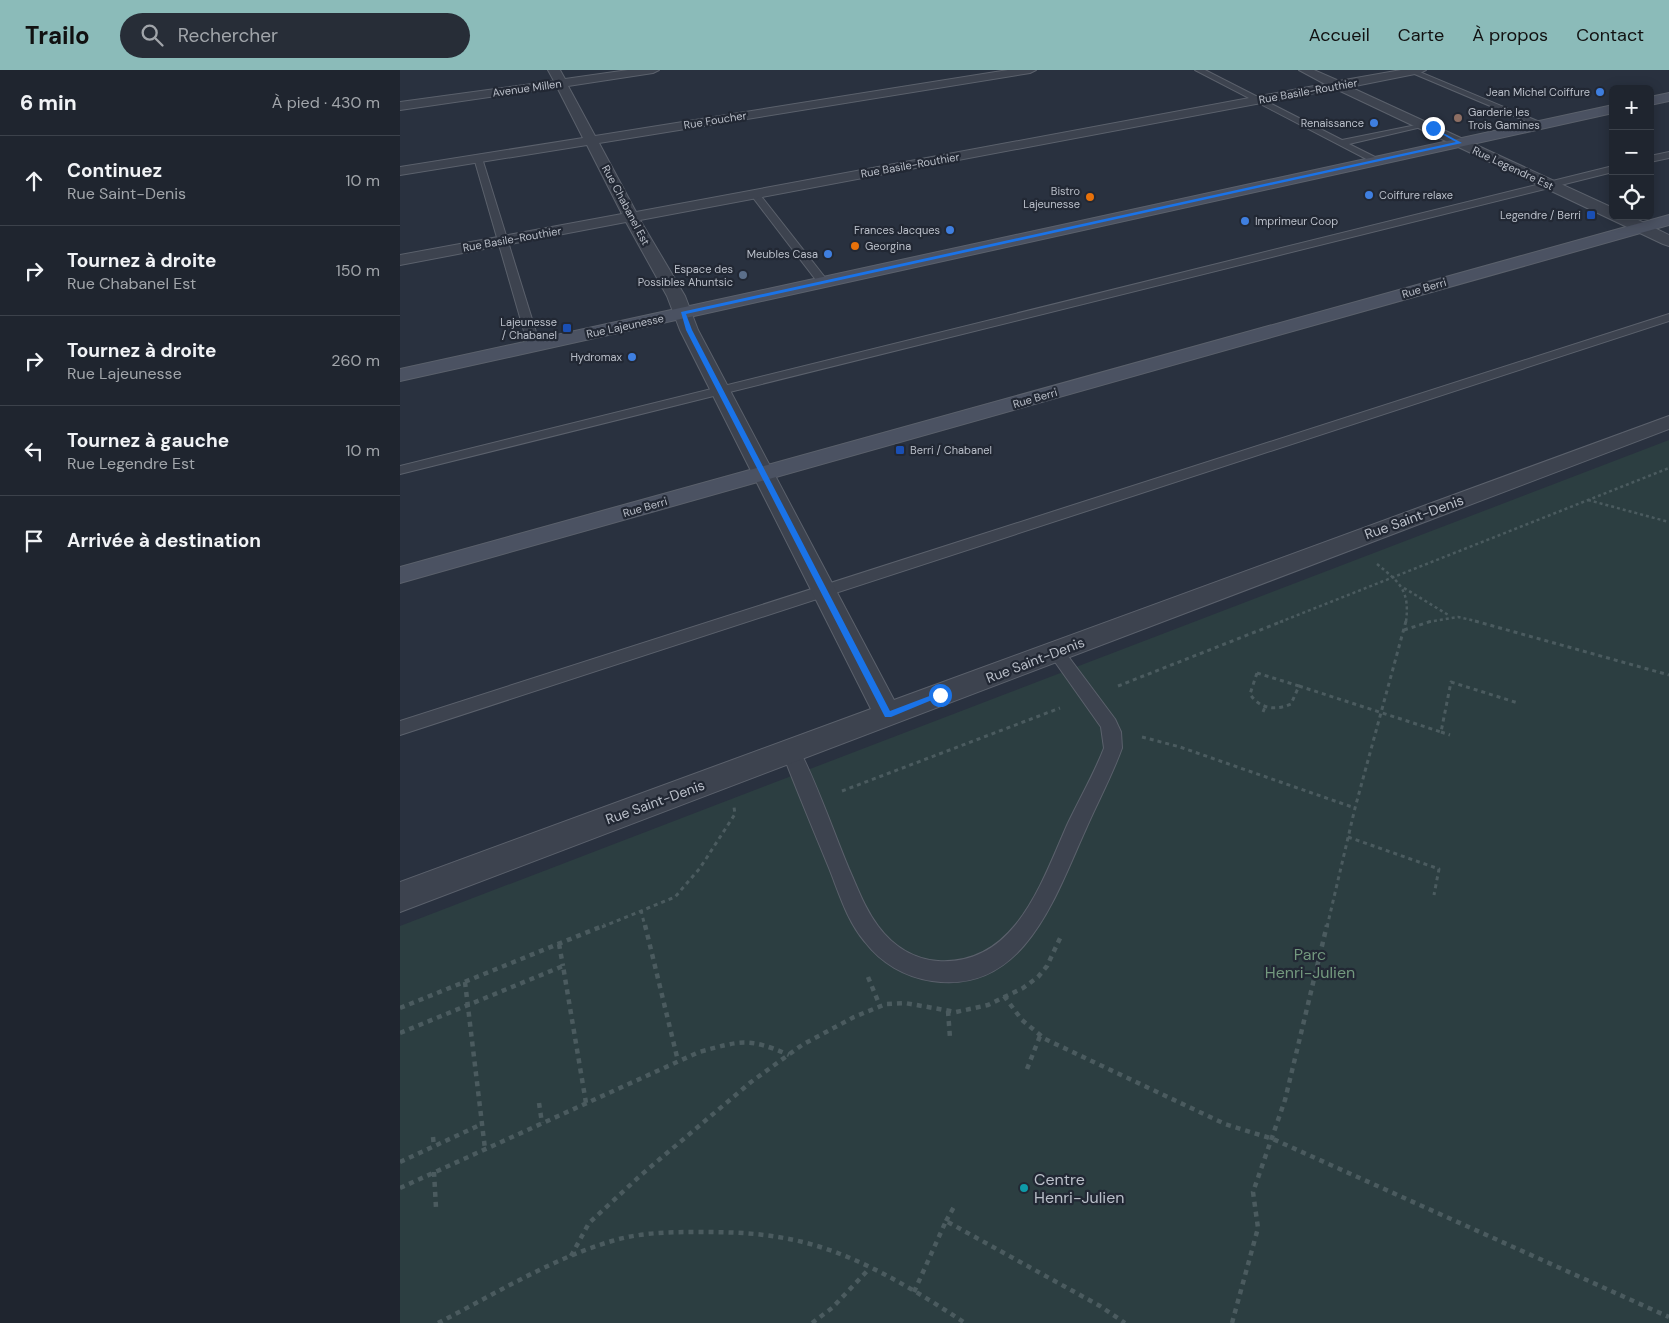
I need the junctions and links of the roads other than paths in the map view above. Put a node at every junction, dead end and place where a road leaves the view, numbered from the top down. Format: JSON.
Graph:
{"nodes":[{"id":1,"x":554,"y":70,"type":"edge"},
{"id":2,"x":653,"y":70,"type":"edge"},
{"id":3,"x":1030,"y":70,"type":"edge"},
{"id":4,"x":1199,"y":70,"type":"edge"},
{"id":5,"x":1305,"y":70,"type":"edge"},
{"id":6,"x":1414,"y":70,"type":"edge"},
{"id":7,"x":562,"y":83,"type":"junction"},
{"id":8,"x":1339,"y":85,"type":"junction"},
{"id":9,"x":1669,"y":97,"type":"edge"},
{"id":10,"x":1259,"y":100,"type":"junction"},
{"id":11,"x":1654,"y":100,"type":"edge"},
{"id":12,"x":400,"y":106,"type":"edge"},
{"id":13,"x":1609,"y":110,"type":"edge"},
{"id":14,"x":1426,"y":125,"type":"junction"},
{"id":15,"x":1543,"y":125,"type":"junction"},
{"id":16,"x":592,"y":140,"type":"junction"},
{"id":17,"x":1342,"y":143,"type":"junction"},
{"id":18,"x":1460,"y":143,"type":"junction"},
{"id":19,"x":1669,"y":154,"type":"edge"},
{"id":20,"x":478,"y":158,"type":"junction"},
{"id":21,"x":1654,"y":158,"type":"edge"},
{"id":22,"x":1376,"y":160,"type":"junction"},
{"id":23,"x":1609,"y":169,"type":"edge"},
{"id":24,"x":400,"y":171,"type":"edge"},
{"id":25,"x":1549,"y":185,"type":"junction"},
{"id":26,"x":754,"y":194,"type":"junction"},
{"id":27,"x":1609,"y":212,"type":"edge"},
{"id":28,"x":631,"y":217,"type":"junction"},
{"id":29,"x":1625,"y":220,"type":"edge"},
{"id":30,"x":1669,"y":220,"type":"edge"},
{"id":31,"x":1641,"y":228,"type":"junction"},
{"id":32,"x":502,"y":241,"type":"junction"},
{"id":33,"x":1669,"y":241,"type":"edge"},
{"id":34,"x":400,"y":260,"type":"edge"},
{"id":35,"x":823,"y":282,"type":"junction"},
{"id":36,"x":683,"y":313,"type":"junction"},
{"id":37,"x":1669,"y":316,"type":"edge"},
{"id":38,"x":534,"y":345,"type":"junction"},
{"id":39,"x":400,"y":375,"type":"edge"},
{"id":40,"x":721,"y":391,"type":"junction"},
{"id":41,"x":1669,"y":422,"type":"edge"},
{"id":42,"x":400,"y":470,"type":"edge"},
{"id":43,"x":764,"y":474,"type":"junction"},
{"id":44,"x":400,"y":575,"type":"edge"},
{"id":45,"x":824,"y":591,"type":"junction"},
{"id":46,"x":1056,"y":652,"type":"junction"},
{"id":47,"x":888,"y":715,"type":"junction"},
{"id":48,"x":400,"y":728,"type":"edge"},
{"id":49,"x":791,"y":752,"type":"junction"},
{"id":50,"x":400,"y":897,"type":"edge"}],
"edges":[{"from":1,"to":7,"type":"street","name":"Rue Chabanel Est"},
{"from":2,"to":7,"type":"street","name":"Avenue Millen"},
{"from":3,"to":16,"type":"street","name":"Rue Foucher"},
{"from":4,"to":10,"type":"lane"},
{"from":5,"to":8,"type":"street","name":"Rue Legendre Est"},
{"from":6,"to":8,"type":"street","name":"Rue Basile-Routhier"},
{"from":6,"to":15,"type":"lane"},
{"from":7,"to":12,"type":"street","name":"Avenue Millen"},
{"from":7,"to":16,"type":"street","name":"Rue Chabanel Est"},
{"from":8,"to":10,"type":"street","name":"Rue Basile-Routhier"},
{"from":8,"to":14,"type":"street","name":"Rue Legendre Est"},
{"from":9,"to":11,"type":"main road"},
{"from":10,"to":17,"type":"lane"},
{"from":10,"to":26,"type":"street","name":"Rue Basile-Routhier"},
{"from":13,"to":15,"type":"main road","name":"Rue Lajeunesse"},
{"from":14,"to":17,"type":"lane"},
{"from":14,"to":18,"type":"street","name":"Rue Legendre Est"},
{"from":15,"to":18,"type":"main road","name":"Rue Lajeunesse"},
{"from":16,"to":20,"type":"street","name":"Rue Foucher"},
{"from":16,"to":28,"type":"street","name":"Rue Chabanel Est"},
{"from":17,"to":22,"type":"lane"},
{"from":18,"to":22,"type":"main road","name":"Rue Lajeunesse"},
{"from":18,"to":25,"type":"street","name":"Rue Legendre Est"},
{"from":19,"to":21,"type":"lane"},
{"from":20,"to":24,"type":"street","name":"Rue Foucher"},
{"from":20,"to":32,"type":"lane"},
{"from":22,"to":35,"type":"main road","name":"Rue Lajeunesse"},
{"from":23,"to":25,"type":"lane"},
{"from":25,"to":27,"type":"street","name":"Rue Legendre Est"},
{"from":25,"to":40,"type":"lane"},
{"from":26,"to":28,"type":"street","name":"Rue Basile-Routhier"},
{"from":26,"to":35,"type":"lane"},
{"from":28,"to":32,"type":"street","name":"Rue Basile-Routhier"},
{"from":28,"to":36,"type":"street","name":"Rue Chabanel Est"},
{"from":29,"to":31,"type":"street"},
{"from":30,"to":31,"type":"main road","name":"Rue Berri"},
{"from":31,"to":33,"type":"street"},
{"from":31,"to":43,"type":"main road","name":"Rue Berri"},
{"from":32,"to":34,"type":"street","name":"Rue Basile-Routhier"},
{"from":32,"to":38,"type":"lane"},
{"from":35,"to":36,"type":"main road","name":"Rue Lajeunesse"},
{"from":36,"to":38,"type":"main road","name":"Rue Lajeunesse"},
{"from":36,"to":40,"type":"street","name":"Rue Chabanel Est"},
{"from":37,"to":45,"type":"lane"},
{"from":38,"to":39,"type":"main road","name":"Rue Lajeunesse"},
{"from":40,"to":42,"type":"lane"},
{"from":40,"to":43,"type":"street","name":"Rue Chabanel Est"},
{"from":41,"to":46,"type":"street","name":"Rue Saint-Denis"},
{"from":43,"to":44,"type":"main road","name":"Rue Berri"},
{"from":43,"to":45,"type":"street","name":"Rue Chabanel Est"},
{"from":45,"to":47,"type":"street","name":"Rue Chabanel Est"},
{"from":45,"to":48,"type":"lane"},
{"from":46,"to":47,"type":"street","name":"Rue Saint-Denis"},
{"from":46,"to":49,"type":"lane"},
{"from":47,"to":49,"type":"street","name":"Rue Saint-Denis"},
{"from":49,"to":50,"type":"street","name":"Rue Saint-Denis"}]}
